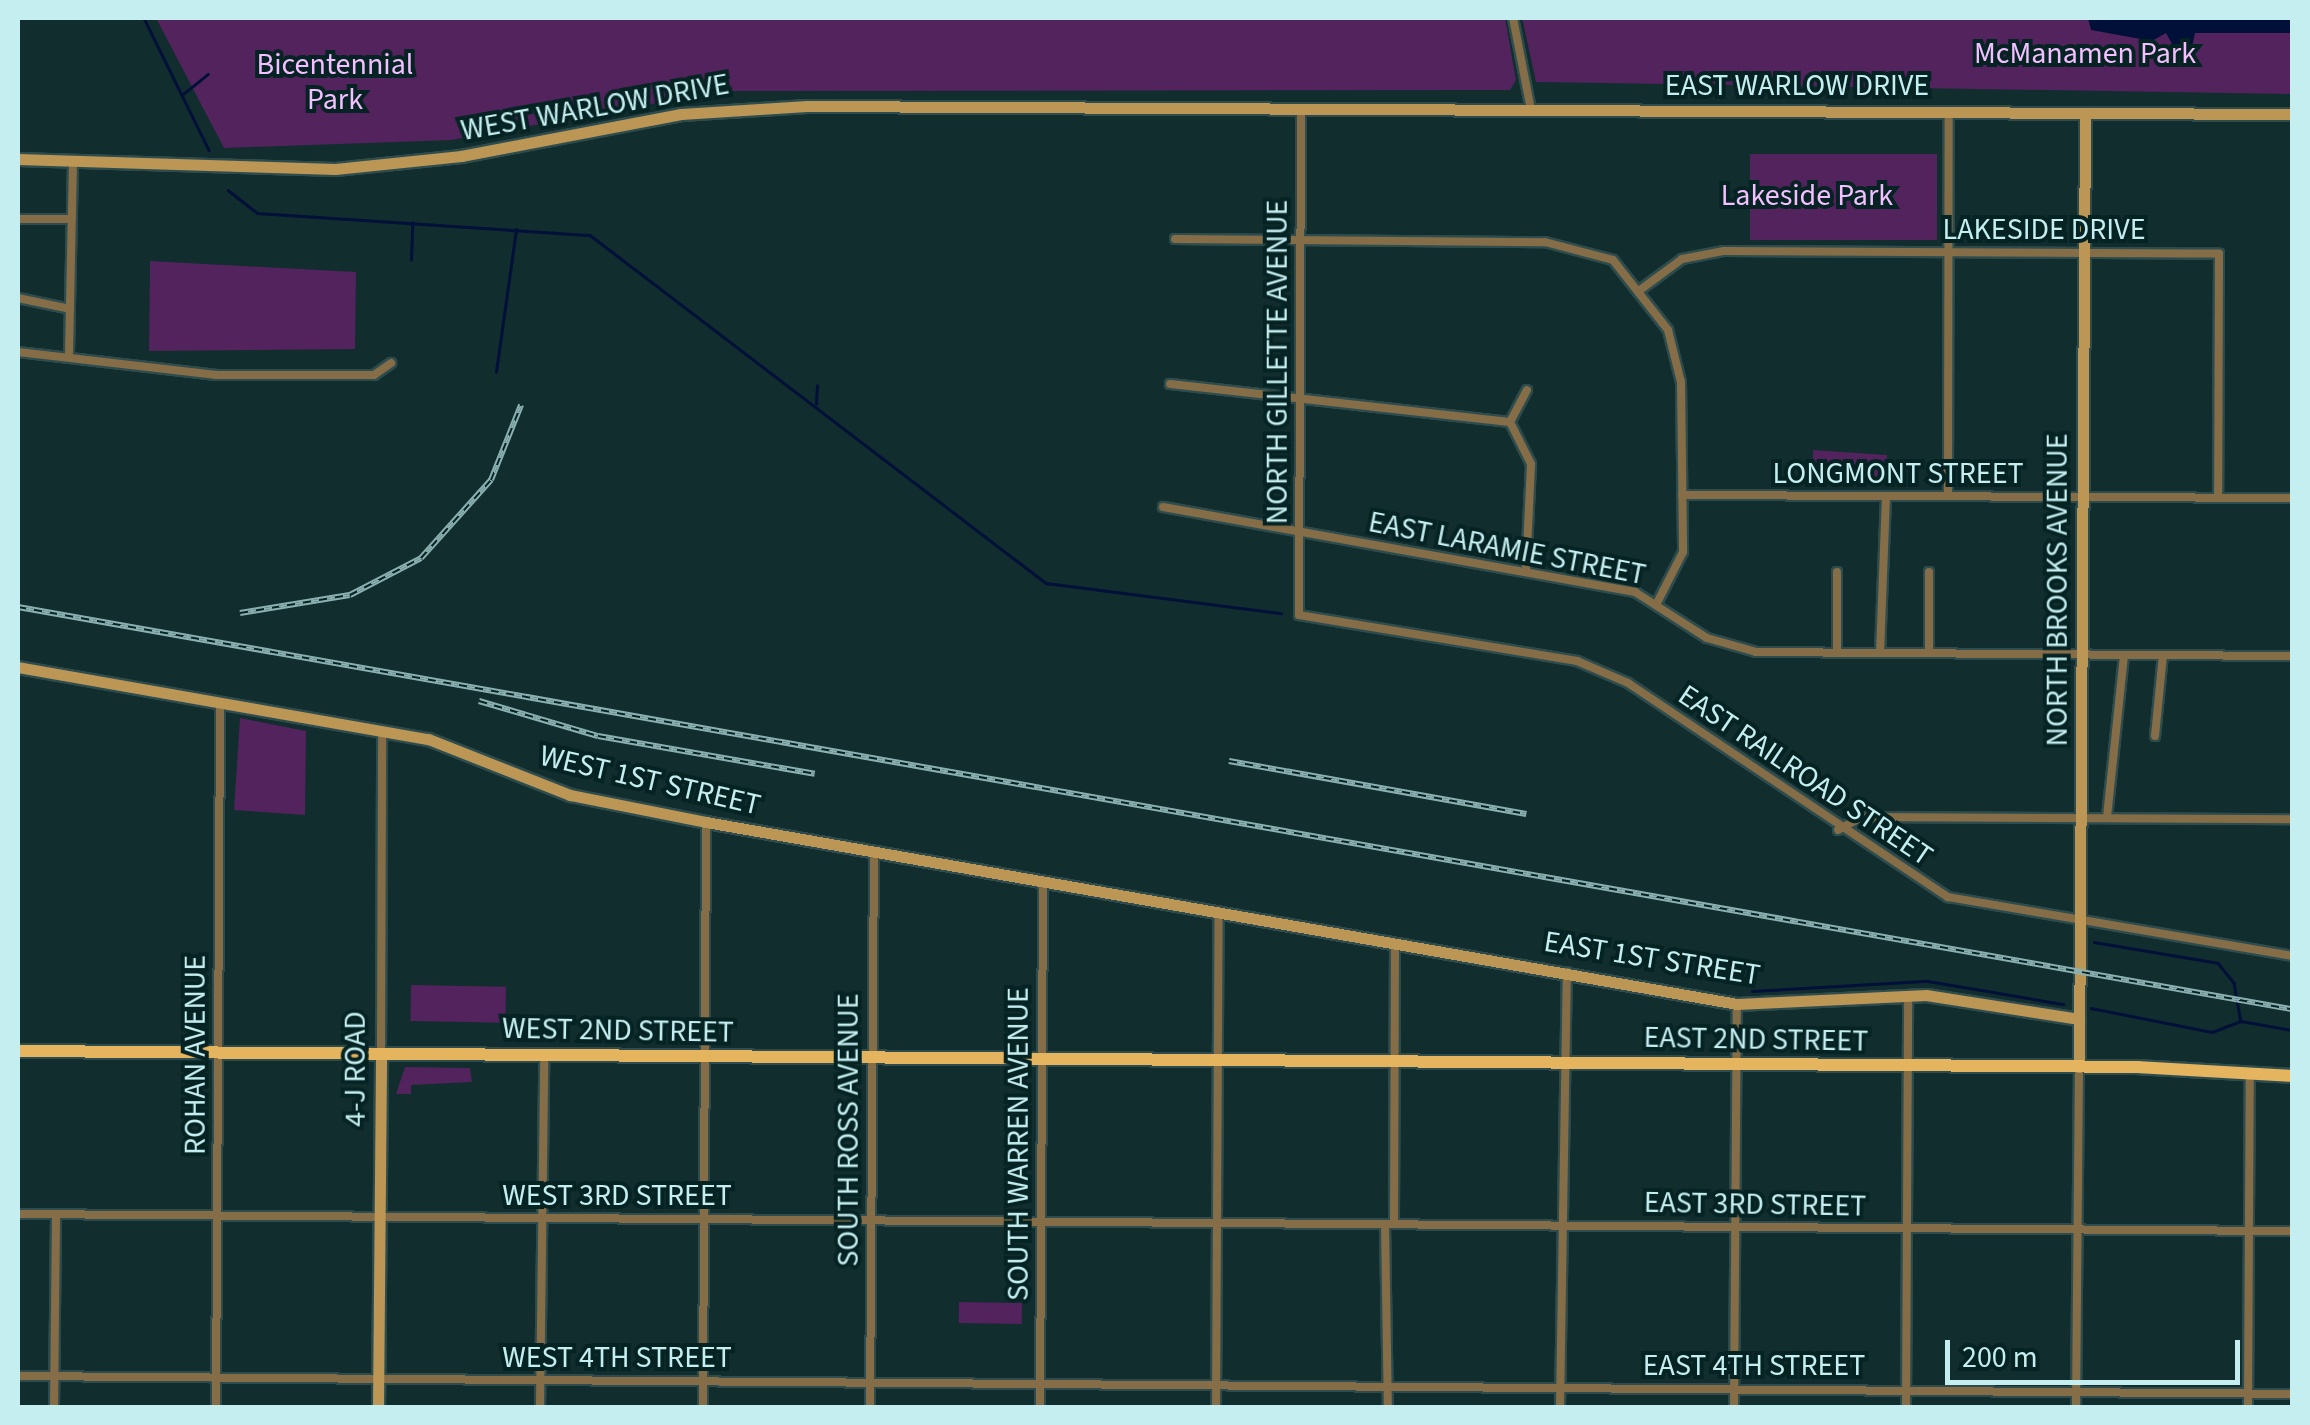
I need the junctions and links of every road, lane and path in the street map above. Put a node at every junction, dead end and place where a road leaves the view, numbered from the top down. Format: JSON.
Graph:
{"nodes":[{"id":1,"x":1513,"y":18,"type":"edge"},
{"id":2,"x":1301,"y":108,"type":"junction"},
{"id":3,"x":1531,"y":110,"type":"junction"},
{"id":4,"x":1949,"y":112,"type":"junction"},
{"id":5,"x":2085,"y":113,"type":"junction"},
{"id":6,"x":2292,"y":114,"type":"edge"},
{"id":7,"x":18,"y":159,"type":"edge"},
{"id":8,"x":73,"y":160,"type":"junction"},
{"id":9,"x":18,"y":219,"type":"edge"},
{"id":10,"x":72,"y":219,"type":"junction"},
{"id":11,"x":1174,"y":239,"type":"dead end"},
{"id":12,"x":1301,"y":240,"type":"junction"},
{"id":13,"x":1949,"y":252,"type":"junction"},
{"id":14,"x":2084,"y":252,"type":"junction"},
{"id":15,"x":1640,"y":290,"type":"junction"},
{"id":16,"x":18,"y":298,"type":"edge"},
{"id":17,"x":70,"y":309,"type":"junction"},
{"id":18,"x":18,"y":352,"type":"edge"},
{"id":19,"x":69,"y":353,"type":"junction"},
{"id":20,"x":390,"y":363,"type":"dead end"},
{"id":21,"x":1170,"y":384,"type":"dead end"},
{"id":22,"x":1526,"y":390,"type":"dead end"},
{"id":23,"x":1302,"y":396,"type":"junction"},
{"id":24,"x":1510,"y":422,"type":"junction"},
{"id":25,"x":1682,"y":495,"type":"junction"},
{"id":26,"x":1886,"y":496,"type":"junction"},
{"id":27,"x":1948,"y":496,"type":"junction"},
{"id":28,"x":2084,"y":497,"type":"junction"},
{"id":29,"x":2218,"y":498,"type":"junction"},
{"id":30,"x":2292,"y":498,"type":"edge"},
{"id":31,"x":1163,"y":507,"type":"dead end"},
{"id":32,"x":1300,"y":532,"type":"junction"},
{"id":33,"x":1526,"y":572,"type":"junction"},
{"id":34,"x":1837,"y":572,"type":"dead end"},
{"id":35,"x":1929,"y":572,"type":"dead end"},
{"id":36,"x":1657,"y":603,"type":"junction"},
{"id":37,"x":1299,"y":615,"type":"joint"},
{"id":38,"x":1837,"y":653,"type":"junction"},
{"id":39,"x":1880,"y":653,"type":"junction"},
{"id":40,"x":1929,"y":653,"type":"junction"},
{"id":41,"x":2082,"y":654,"type":"junction"},
{"id":42,"x":2124,"y":655,"type":"junction"},
{"id":43,"x":2163,"y":656,"type":"junction"},
{"id":44,"x":2292,"y":656,"type":"edge"},
{"id":45,"x":18,"y":666,"type":"edge"},
{"id":46,"x":220,"y":702,"type":"junction"},
{"id":47,"x":382,"y":731,"type":"junction"},
{"id":48,"x":2155,"y":736,"type":"dead end"},
{"id":49,"x":2082,"y":816,"type":"junction"},
{"id":50,"x":2108,"y":816,"type":"junction"},
{"id":51,"x":2292,"y":819,"type":"edge"},
{"id":52,"x":706,"y":822,"type":"junction"},
{"id":53,"x":1838,"y":830,"type":"junction"},
{"id":54,"x":874,"y":852,"type":"junction"},
{"id":55,"x":1043,"y":882,"type":"junction"},
{"id":56,"x":1219,"y":912,"type":"junction"},
{"id":57,"x":2079,"y":917,"type":"junction"},
{"id":58,"x":1396,"y":943,"type":"junction"},
{"id":59,"x":2292,"y":956,"type":"edge"},
{"id":60,"x":1567,"y":971,"type":"junction"},
{"id":61,"x":1908,"y":996,"type":"junction"},
{"id":62,"x":1737,"y":1004,"type":"junction"},
{"id":63,"x":2079,"y":1019,"type":"junction"},
{"id":64,"x":18,"y":1051,"type":"edge"},
{"id":65,"x":217,"y":1053,"type":"junction"},
{"id":66,"x":381,"y":1055,"type":"junction"},
{"id":67,"x":544,"y":1056,"type":"junction"},
{"id":68,"x":706,"y":1058,"type":"junction"},
{"id":69,"x":872,"y":1058,"type":"junction"},
{"id":70,"x":1043,"y":1060,"type":"junction"},
{"id":71,"x":1218,"y":1060,"type":"junction"},
{"id":72,"x":1394,"y":1062,"type":"junction"},
{"id":73,"x":1566,"y":1063,"type":"junction"},
{"id":74,"x":1737,"y":1064,"type":"junction"},
{"id":75,"x":1908,"y":1066,"type":"junction"},
{"id":76,"x":2079,"y":1067,"type":"junction"},
{"id":77,"x":2250,"y":1070,"type":"junction"},
{"id":78,"x":2292,"y":1076,"type":"edge"},
{"id":79,"x":18,"y":1214,"type":"edge"},
{"id":80,"x":56,"y":1214,"type":"junction"},
{"id":81,"x":218,"y":1215,"type":"junction"},
{"id":82,"x":379,"y":1216,"type":"junction"},
{"id":83,"x":542,"y":1218,"type":"junction"},
{"id":84,"x":872,"y":1218,"type":"junction"},
{"id":85,"x":705,"y":1219,"type":"junction"},
{"id":86,"x":1040,"y":1220,"type":"junction"},
{"id":87,"x":1217,"y":1222,"type":"junction"},
{"id":88,"x":1390,"y":1224,"type":"junction"},
{"id":89,"x":1564,"y":1225,"type":"junction"},
{"id":90,"x":1736,"y":1227,"type":"junction"},
{"id":91,"x":1906,"y":1228,"type":"junction"},
{"id":92,"x":2078,"y":1230,"type":"junction"},
{"id":93,"x":2250,"y":1231,"type":"junction"},
{"id":94,"x":2292,"y":1231,"type":"edge"},
{"id":95,"x":18,"y":1376,"type":"edge"},
{"id":96,"x":54,"y":1376,"type":"junction"},
{"id":97,"x":216,"y":1378,"type":"junction"},
{"id":98,"x":378,"y":1379,"type":"junction"},
{"id":99,"x":540,"y":1380,"type":"junction"},
{"id":100,"x":703,"y":1381,"type":"junction"},
{"id":101,"x":870,"y":1382,"type":"junction"},
{"id":102,"x":1040,"y":1384,"type":"junction"},
{"id":103,"x":1216,"y":1385,"type":"junction"},
{"id":104,"x":1387,"y":1386,"type":"junction"},
{"id":105,"x":1561,"y":1387,"type":"junction"},
{"id":106,"x":1734,"y":1389,"type":"junction"},
{"id":107,"x":1906,"y":1390,"type":"junction"},
{"id":108,"x":2076,"y":1392,"type":"junction"},
{"id":109,"x":2249,"y":1393,"type":"junction"},
{"id":110,"x":2292,"y":1394,"type":"edge"},
{"id":111,"x":54,"y":1408,"type":"edge"},
{"id":112,"x":216,"y":1408,"type":"edge"},
{"id":113,"x":378,"y":1408,"type":"edge"},
{"id":114,"x":540,"y":1408,"type":"edge"},
{"id":115,"x":703,"y":1408,"type":"edge"},
{"id":116,"x":870,"y":1408,"type":"edge"},
{"id":117,"x":1040,"y":1408,"type":"edge"},
{"id":118,"x":1216,"y":1408,"type":"edge"},
{"id":119,"x":1388,"y":1408,"type":"edge"},
{"id":120,"x":1560,"y":1408,"type":"edge"},
{"id":121,"x":1734,"y":1408,"type":"edge"},
{"id":122,"x":1906,"y":1408,"type":"edge"},
{"id":123,"x":2076,"y":1408,"type":"edge"},
{"id":124,"x":2248,"y":1408,"type":"edge"}],
"edges":[{"from":1,"to":3,"type":"street"},
{"from":2,"to":3,"type":"street","name":"EAST WARLOW DRIVE"},
{"from":2,"to":8,"type":"street","name":"WEST WARLOW DRIVE"},
{"from":2,"to":12,"type":"street","name":"NORTH GILLETTE AVENUE"},
{"from":3,"to":4,"type":"street","name":"EAST WARLOW DRIVE"},
{"from":4,"to":5,"type":"street","name":"EAST WARLOW DRIVE"},
{"from":4,"to":13,"type":"street"},
{"from":5,"to":6,"type":"street","name":"EAST WARLOW DRIVE"},
{"from":5,"to":14,"type":"street","name":"NORTH BROOKS AVENUE"},
{"from":7,"to":8,"type":"street","name":"WEST WARLOW DRIVE"},
{"from":8,"to":10,"type":"street"},
{"from":9,"to":10,"type":"street"},
{"from":10,"to":17,"type":"street"},
{"from":11,"to":12,"type":"street"},
{"from":12,"to":15,"type":"street"},
{"from":12,"to":23,"type":"street","name":"NORTH GILLETTE AVENUE"},
{"from":13,"to":14,"type":"street","name":"LAKESIDE DRIVE"},
{"from":13,"to":15,"type":"street","name":"LAKESIDE DRIVE"},
{"from":13,"to":27,"type":"street"},
{"from":14,"to":28,"type":"street","name":"NORTH BROOKS AVENUE"},
{"from":14,"to":29,"type":"street","name":"LAKESIDE DRIVE"},
{"from":15,"to":25,"type":"street"},
{"from":16,"to":17,"type":"street"},
{"from":17,"to":19,"type":"street"},
{"from":18,"to":19,"type":"street"},
{"from":19,"to":20,"type":"street"},
{"from":21,"to":23,"type":"street"},
{"from":22,"to":24,"type":"street"},
{"from":23,"to":24,"type":"street"},
{"from":23,"to":32,"type":"street","name":"NORTH GILLETTE AVENUE"},
{"from":24,"to":33,"type":"street"},
{"from":25,"to":26,"type":"street","name":"LONGMONT STREET"},
{"from":25,"to":36,"type":"street"},
{"from":26,"to":27,"type":"street","name":"LONGMONT STREET"},
{"from":26,"to":39,"type":"street"},
{"from":27,"to":28,"type":"street","name":"LONGMONT STREET"},
{"from":28,"to":29,"type":"street","name":"LONGMONT STREET"},
{"from":28,"to":41,"type":"street","name":"NORTH BROOKS AVENUE"},
{"from":29,"to":30,"type":"street","name":"LONGMONT STREET"},
{"from":31,"to":32,"type":"street","name":"EAST LARAMIE STREET"},
{"from":32,"to":33,"type":"street","name":"EAST LARAMIE STREET"},
{"from":32,"to":37,"type":"street","name":"NORTH GILLETTE AVENUE"},
{"from":33,"to":36,"type":"street","name":"EAST LARAMIE STREET"},
{"from":34,"to":38,"type":"street"},
{"from":35,"to":40,"type":"street"},
{"from":36,"to":38,"type":"street","name":"EAST LARAMIE STREET"},
{"from":37,"to":53,"type":"street","name":"EAST RAILROAD STREET"},
{"from":38,"to":39,"type":"street","name":"EAST LARAMIE STREET"},
{"from":39,"to":40,"type":"street","name":"EAST LARAMIE STREET"},
{"from":40,"to":41,"type":"street","name":"EAST LARAMIE STREET"},
{"from":41,"to":42,"type":"street","name":"EAST LARAMIE STREET"},
{"from":41,"to":49,"type":"street","name":"NORTH BROOKS AVENUE"},
{"from":42,"to":43,"type":"street","name":"EAST LARAMIE STREET"},
{"from":42,"to":50,"type":"street"},
{"from":43,"to":44,"type":"street","name":"EAST LARAMIE STREET"},
{"from":43,"to":48,"type":"street"},
{"from":45,"to":46,"type":"street","name":"WEST 1ST STREET"},
{"from":46,"to":47,"type":"street","name":"WEST 1ST STREET"},
{"from":46,"to":65,"type":"street","name":"ROHAN AVENUE"},
{"from":47,"to":52,"type":"street","name":"WEST 1ST STREET"},
{"from":47,"to":66,"type":"street","name":"4-J ROAD"},
{"from":49,"to":50,"type":"street"},
{"from":49,"to":53,"type":"street"},
{"from":49,"to":57,"type":"street","name":"NORTH BROOKS AVENUE"},
{"from":50,"to":51,"type":"street"},
{"from":52,"to":54,"type":"street","name":"WEST 1ST STREET"},
{"from":52,"to":68,"type":"street"},
{"from":53,"to":57,"type":"street","name":"EAST RAILROAD STREET"},
{"from":54,"to":55,"type":"street","name":"WEST 1ST STREET"},
{"from":54,"to":69,"type":"street","name":"SOUTH ROSS AVENUE"},
{"from":55,"to":56,"type":"street","name":"WEST 1ST STREET"},
{"from":55,"to":70,"type":"street","name":"SOUTH WARREN AVENUE"},
{"from":56,"to":58,"type":"street","name":"EAST 1ST STREET"},
{"from":56,"to":71,"type":"street"},
{"from":57,"to":59,"type":"street","name":"EAST RAILROAD STREET"},
{"from":57,"to":63,"type":"street","name":"NORTH BROOKS AVENUE"},
{"from":58,"to":60,"type":"street","name":"EAST 1ST STREET"},
{"from":58,"to":72,"type":"street"},
{"from":60,"to":62,"type":"street","name":"EAST 1ST STREET"},
{"from":60,"to":73,"type":"street"},
{"from":61,"to":62,"type":"street","name":"EAST 1ST STREET"},
{"from":61,"to":63,"type":"street","name":"EAST 1ST STREET"},
{"from":61,"to":75,"type":"street"},
{"from":62,"to":74,"type":"street"},
{"from":63,"to":76,"type":"street","name":"NORTH BROOKS AVENUE"},
{"from":64,"to":65,"type":"main road","name":"WEST 2ND STREET"},
{"from":65,"to":66,"type":"main road","name":"WEST 2ND STREET"},
{"from":65,"to":81,"type":"street","name":"ROHAN AVENUE"},
{"from":66,"to":67,"type":"main road","name":"WEST 2ND STREET"},
{"from":66,"to":82,"type":"street","name":"4-J ROAD"},
{"from":67,"to":68,"type":"main road","name":"WEST 2ND STREET"},
{"from":67,"to":83,"type":"street"},
{"from":68,"to":69,"type":"main road","name":"WEST 2ND STREET"},
{"from":68,"to":85,"type":"street"},
{"from":69,"to":70,"type":"main road","name":"WEST 2ND STREET"},
{"from":69,"to":84,"type":"street","name":"SOUTH ROSS AVENUE"},
{"from":70,"to":71,"type":"main road","name":"WEST 2ND STREET"},
{"from":70,"to":86,"type":"street","name":"SOUTH WARREN AVENUE"},
{"from":71,"to":72,"type":"main road","name":"EAST 2ND STREET"},
{"from":71,"to":87,"type":"street"},
{"from":72,"to":73,"type":"main road","name":"EAST 2ND STREET"},
{"from":72,"to":88,"type":"street"},
{"from":73,"to":74,"type":"main road","name":"EAST 2ND STREET"},
{"from":73,"to":89,"type":"street"},
{"from":74,"to":75,"type":"main road","name":"EAST 2ND STREET"},
{"from":74,"to":90,"type":"street"},
{"from":75,"to":76,"type":"main road","name":"EAST 2ND STREET"},
{"from":75,"to":91,"type":"street"},
{"from":76,"to":77,"type":"main road","name":"EAST 2ND STREET"},
{"from":76,"to":92,"type":"street"},
{"from":77,"to":78,"type":"main road","name":"EAST 2ND STREET"},
{"from":77,"to":93,"type":"street"},
{"from":79,"to":80,"type":"street","name":"WEST 3RD STREET"},
{"from":80,"to":81,"type":"street","name":"WEST 3RD STREET"},
{"from":80,"to":96,"type":"street"},
{"from":81,"to":82,"type":"street","name":"WEST 3RD STREET"},
{"from":81,"to":97,"type":"street","name":"ROHAN AVENUE"},
{"from":82,"to":83,"type":"street","name":"WEST 3RD STREET"},
{"from":82,"to":98,"type":"street","name":"4-J ROAD"},
{"from":83,"to":85,"type":"street","name":"WEST 3RD STREET"},
{"from":83,"to":99,"type":"street"},
{"from":84,"to":85,"type":"street","name":"WEST 3RD STREET"},
{"from":84,"to":86,"type":"street","name":"WEST 3RD STREET"},
{"from":84,"to":101,"type":"street","name":"SOUTH ROSS AVENUE"},
{"from":85,"to":100,"type":"street"},
{"from":86,"to":87,"type":"street","name":"WEST 3RD STREET"},
{"from":86,"to":102,"type":"street","name":"SOUTH WARREN AVENUE"},
{"from":87,"to":88,"type":"street","name":"EAST 3RD STREET"},
{"from":87,"to":103,"type":"street"},
{"from":88,"to":89,"type":"street","name":"EAST 3RD STREET"},
{"from":88,"to":104,"type":"street"},
{"from":89,"to":90,"type":"street","name":"EAST 3RD STREET"},
{"from":89,"to":105,"type":"street"},
{"from":90,"to":91,"type":"street","name":"EAST 3RD STREET"},
{"from":90,"to":106,"type":"street"},
{"from":91,"to":92,"type":"street","name":"EAST 3RD STREET"},
{"from":91,"to":107,"type":"street"},
{"from":92,"to":93,"type":"street","name":"EAST 3RD STREET"},
{"from":92,"to":108,"type":"street"},
{"from":93,"to":94,"type":"street","name":"EAST 3RD STREET"},
{"from":93,"to":109,"type":"street"},
{"from":95,"to":96,"type":"street","name":"WEST 4TH STREET"},
{"from":96,"to":97,"type":"street","name":"WEST 4TH STREET"},
{"from":96,"to":111,"type":"street"},
{"from":97,"to":98,"type":"street","name":"WEST 4TH STREET"},
{"from":97,"to":112,"type":"street","name":"ROHAN AVENUE"},
{"from":98,"to":99,"type":"street","name":"WEST 4TH STREET"},
{"from":98,"to":113,"type":"street","name":"4-J ROAD"},
{"from":99,"to":100,"type":"street","name":"WEST 4TH STREET"},
{"from":99,"to":114,"type":"street"},
{"from":100,"to":101,"type":"street","name":"WEST 4TH STREET"},
{"from":100,"to":115,"type":"street"},
{"from":101,"to":102,"type":"street","name":"WEST 4TH STREET"},
{"from":101,"to":116,"type":"street","name":"SOUTH ROSS AVENUE"},
{"from":102,"to":103,"type":"street","name":"WEST 4TH STREET"},
{"from":102,"to":117,"type":"street","name":"SOUTH WARREN AVENUE"},
{"from":103,"to":104,"type":"street","name":"EAST 4TH STREET"},
{"from":103,"to":118,"type":"street"},
{"from":104,"to":105,"type":"street","name":"EAST 4TH STREET"},
{"from":104,"to":119,"type":"street"},
{"from":105,"to":106,"type":"street","name":"EAST 4TH STREET"},
{"from":105,"to":120,"type":"street"},
{"from":106,"to":107,"type":"street","name":"EAST 4TH STREET"},
{"from":106,"to":121,"type":"street"},
{"from":107,"to":108,"type":"street","name":"EAST 4TH STREET"},
{"from":107,"to":122,"type":"street"},
{"from":108,"to":109,"type":"street","name":"EAST 4TH STREET"},
{"from":108,"to":123,"type":"street"},
{"from":109,"to":110,"type":"street","name":"EAST 4TH STREET"},
{"from":109,"to":124,"type":"street"}]}
